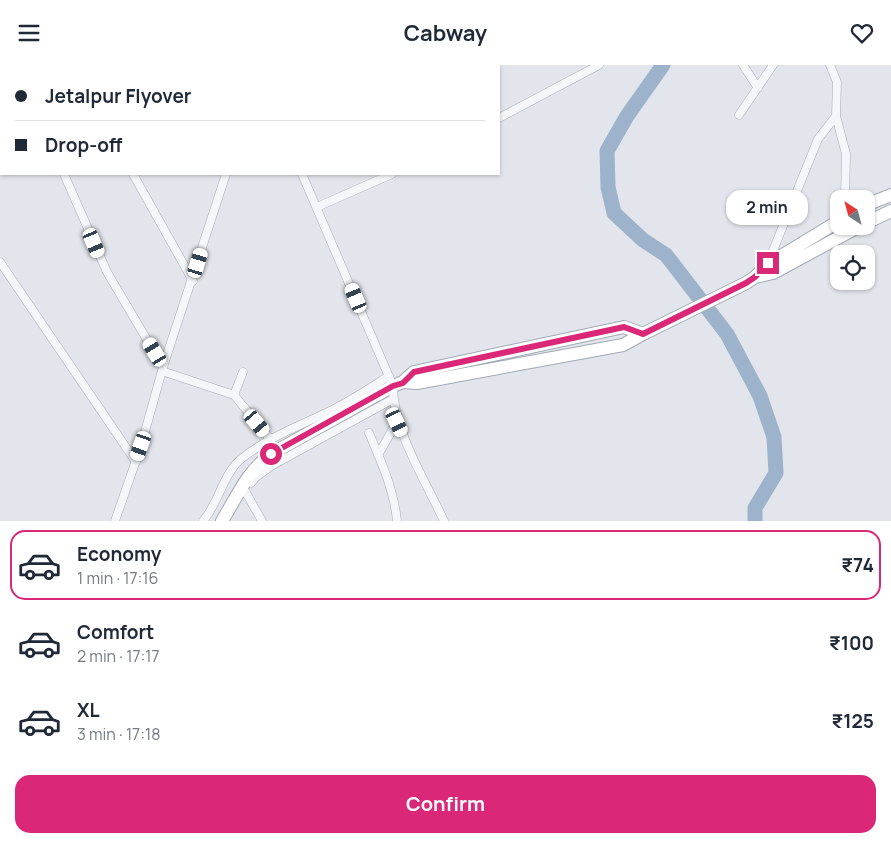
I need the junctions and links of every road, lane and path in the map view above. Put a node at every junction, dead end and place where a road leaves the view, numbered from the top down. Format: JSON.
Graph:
{"nodes":[{"id":1,"x":599,"y":65,"type":"edge"},
{"id":2,"x":743,"y":65,"type":"edge"},
{"id":3,"x":773,"y":65,"type":"edge"},
{"id":4,"x":830,"y":65,"type":"edge"},
{"id":5,"x":758,"y":88,"type":"junction"},
{"id":6,"x":740,"y":115,"type":"dead end"},
{"id":7,"x":836,"y":115,"type":"junction"},
{"id":8,"x":500,"y":116,"type":"edge"},
{"id":9,"x":64,"y":175,"type":"edge"},
{"id":10,"x":134,"y":175,"type":"edge"},
{"id":11,"x":226,"y":175,"type":"edge"},
{"id":12,"x":302,"y":175,"type":"edge"},
{"id":13,"x":390,"y":175,"type":"edge"},
{"id":14,"x":845,"y":190,"type":"edge"},
{"id":15,"x":891,"y":195,"type":"edge"},
{"id":16,"x":875,"y":201,"type":"edge"},
{"id":17,"x":317,"y":207,"type":"junction"},
{"id":18,"x":891,"y":211,"type":"edge"},
{"id":19,"x":875,"y":219,"type":"edge"},
{"id":20,"x":830,"y":226,"type":"edge"},
{"id":21,"x":843,"y":235,"type":"edge"},
{"id":22,"x":0,"y":262,"type":"edge"},
{"id":23,"x":767,"y":265,"type":"junction"},
{"id":24,"x":751,"y":280,"type":"junction"},
{"id":25,"x":193,"y":281,"type":"junction"},
{"id":26,"x":163,"y":369,"type":"junction"},
{"id":27,"x":243,"y":372,"type":"dead end"},
{"id":28,"x":395,"y":381,"type":"junction"},
{"id":29,"x":234,"y":395,"type":"junction"},
{"id":30,"x":393,"y":399,"type":"junction"},
{"id":31,"x":397,"y":422,"type":"junction"},
{"id":32,"x":369,"y":433,"type":"dead end"},
{"id":33,"x":271,"y":440,"type":"junction"},
{"id":34,"x":378,"y":455,"type":"junction"},
{"id":35,"x":136,"y":462,"type":"junction"},
{"id":36,"x":246,"y":491,"type":"junction"},
{"id":37,"x":115,"y":521,"type":"edge"},
{"id":38,"x":203,"y":521,"type":"edge"},
{"id":39,"x":222,"y":521,"type":"edge"},
{"id":40,"x":229,"y":521,"type":"edge"},
{"id":41,"x":262,"y":521,"type":"edge"},
{"id":42,"x":397,"y":521,"type":"edge"},
{"id":43,"x":444,"y":521,"type":"edge"}],
"edges":[{"from":1,"to":8,"type":"street"},
{"from":2,"to":5,"type":"street"},
{"from":3,"to":5,"type":"street"},
{"from":4,"to":7,"type":"street"},
{"from":5,"to":6,"type":"street"},
{"from":7,"to":14,"type":"street"},
{"from":7,"to":23,"type":"street"},
{"from":9,"to":26,"type":"street"},
{"from":10,"to":25,"type":"street"},
{"from":11,"to":25,"type":"street"},
{"from":12,"to":17,"type":"street"},
{"from":13,"to":17,"type":"street"},
{"from":15,"to":16,"type":"main road"},
{"from":17,"to":28,"type":"street"},
{"from":18,"to":19,"type":"main road"},
{"from":20,"to":23,"type":"main road"},
{"from":21,"to":24,"type":"main road"},
{"from":22,"to":35,"type":"street"},
{"from":23,"to":24,"type":"main road"},
{"from":24,"to":28,"type":"main road"},
{"from":25,"to":26,"type":"street"},
{"from":26,"to":29,"type":"street"},
{"from":26,"to":35,"type":"street"},
{"from":27,"to":29,"type":"street"},
{"from":28,"to":30,"type":"street"},
{"from":28,"to":33,"type":"street"},
{"from":28,"to":39,"type":"main road"},
{"from":29,"to":33,"type":"street"},
{"from":30,"to":31,"type":"street"},
{"from":30,"to":36,"type":"street"},
{"from":31,"to":34,"type":"street"},
{"from":31,"to":43,"type":"street"},
{"from":32,"to":34,"type":"street"},
{"from":33,"to":38,"type":"street"},
{"from":34,"to":42,"type":"street"},
{"from":35,"to":37,"type":"street"},
{"from":36,"to":40,"type":"street"},
{"from":36,"to":41,"type":"street"}]}
